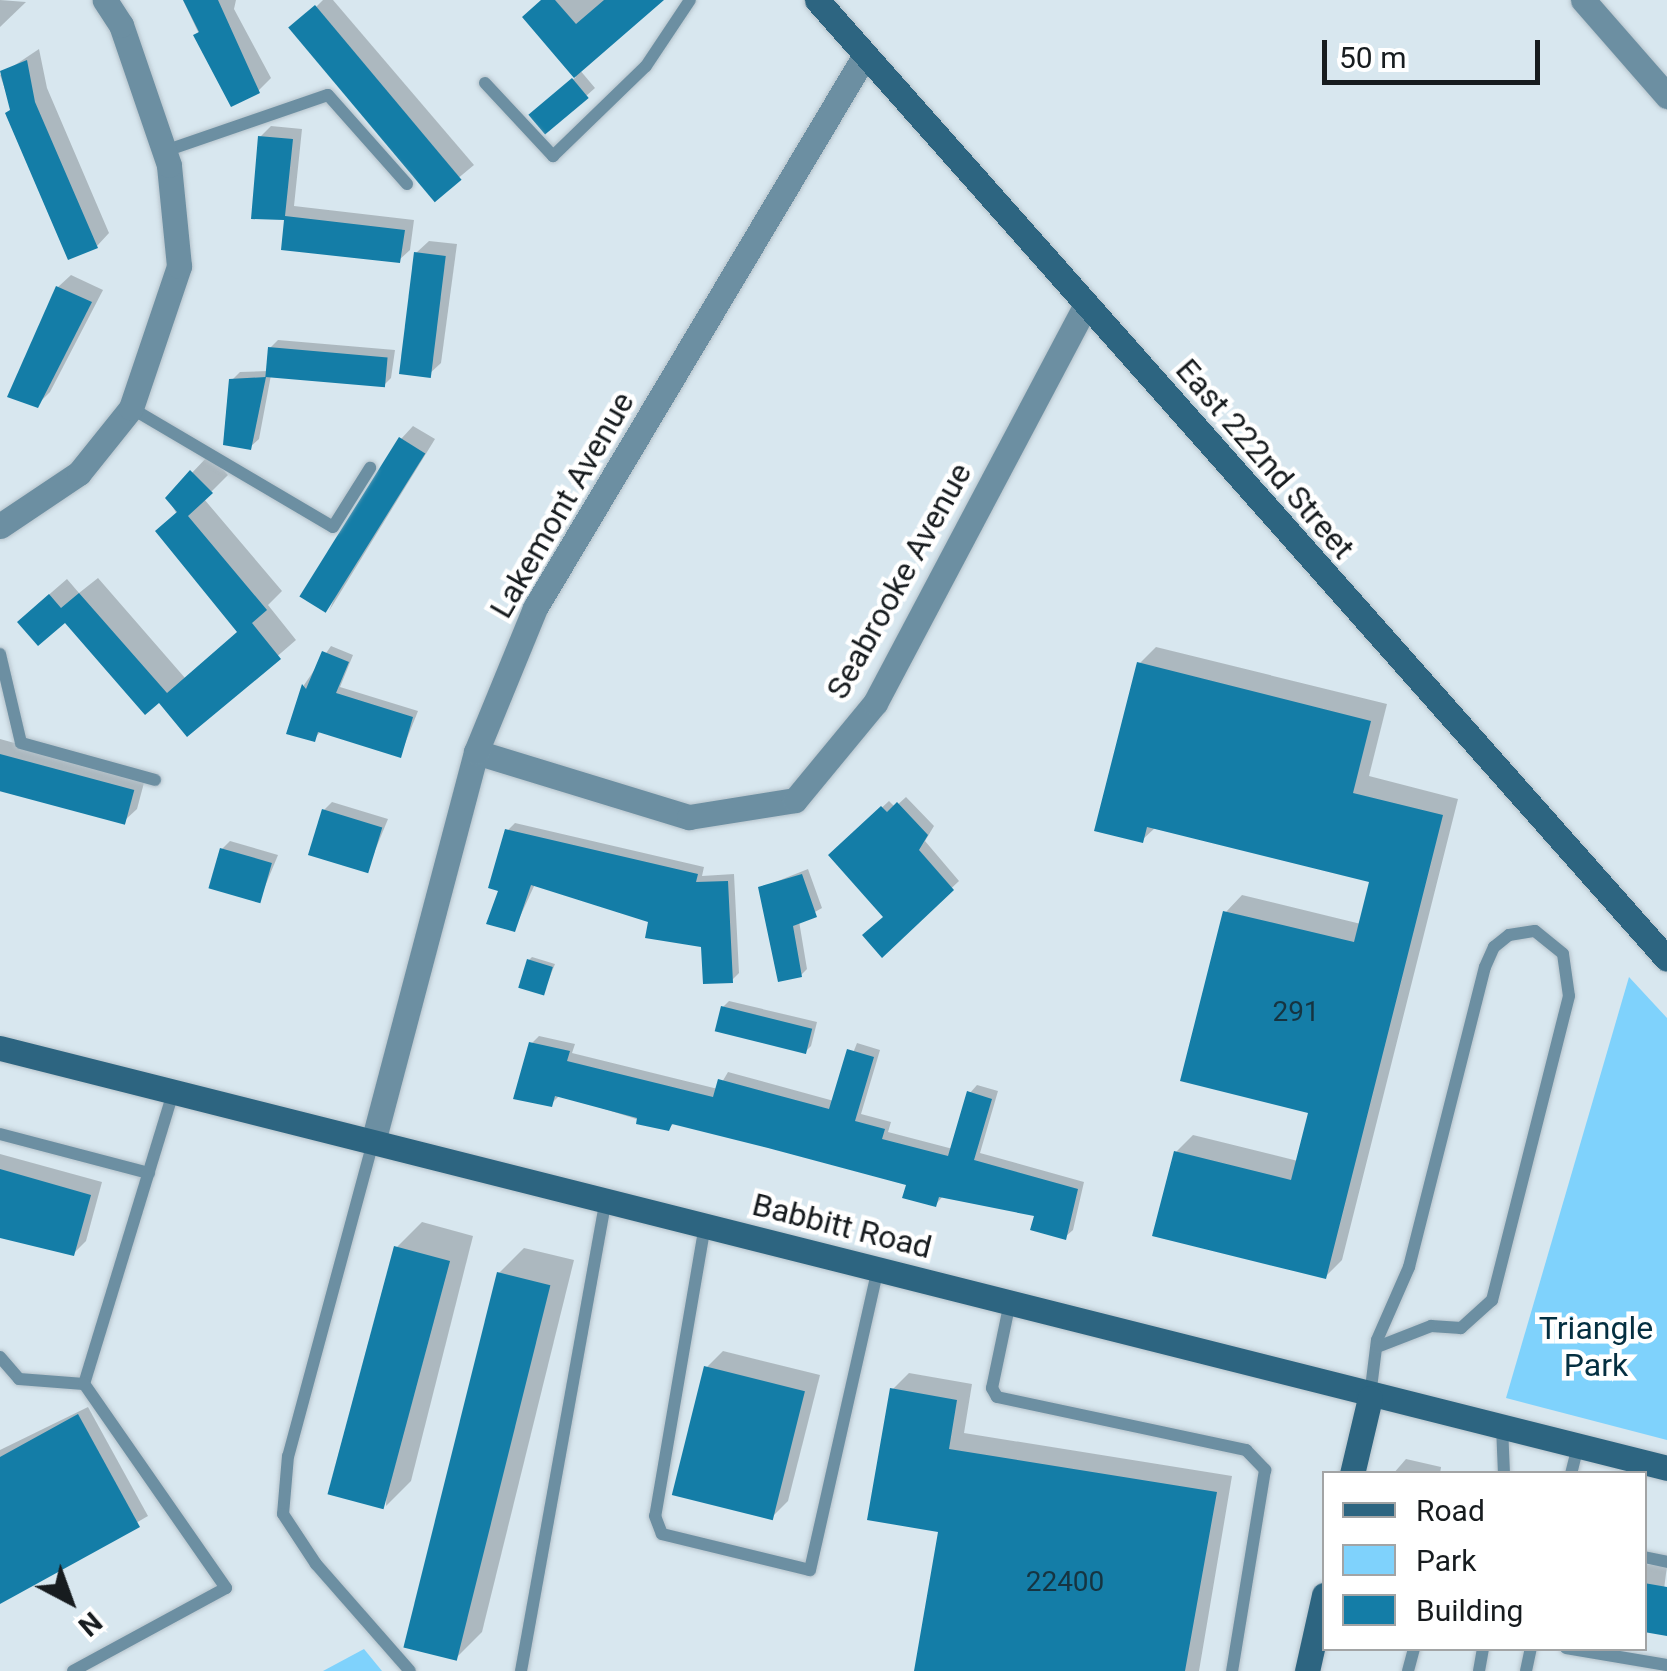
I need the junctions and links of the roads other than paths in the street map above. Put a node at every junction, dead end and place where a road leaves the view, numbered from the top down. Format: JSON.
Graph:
{"nodes":[{"id":1,"x":106,"y":0,"type":"edge"},
{"id":2,"x":690,"y":0,"type":"edge"},
{"id":3,"x":817,"y":0,"type":"edge"},
{"id":4,"x":1583,"y":0,"type":"edge"},
{"id":5,"x":866,"y":55,"type":"junction"},
{"id":6,"x":484,"y":83,"type":"dead end"},
{"id":7,"x":1667,"y":96,"type":"edge"},
{"id":8,"x":164,"y":151,"type":"junction"},
{"id":9,"x":407,"y":184,"type":"dead end"},
{"id":10,"x":1086,"y":304,"type":"junction"},
{"id":11,"x":131,"y":408,"type":"junction"},
{"id":12,"x":370,"y":468,"type":"dead end"},
{"id":13,"x":0,"y":526,"type":"edge"},
{"id":14,"x":0,"y":654,"type":"edge"},
{"id":15,"x":476,"y":752,"type":"junction"},
{"id":16,"x":155,"y":780,"type":"dead end"},
{"id":17,"x":1667,"y":959,"type":"edge"},
{"id":18,"x":0,"y":1048,"type":"edge"},
{"id":19,"x":173,"y":1092,"type":"junction"},
{"id":20,"x":0,"y":1134,"type":"edge"},
{"id":21,"x":374,"y":1142,"type":"junction"},
{"id":22,"x":149,"y":1173,"type":"junction"},
{"id":23,"x":606,"y":1200,"type":"junction"},
{"id":24,"x":704,"y":1226,"type":"junction"},
{"id":25,"x":878,"y":1269,"type":"junction"},
{"id":26,"x":1010,"y":1302,"type":"junction"},
{"id":27,"x":1377,"y":1347,"type":"junction"},
{"id":28,"x":0,"y":1357,"type":"edge"},
{"id":29,"x":84,"y":1384,"type":"junction"},
{"id":30,"x":1370,"y":1398,"type":"junction"},
{"id":31,"x":1502,"y":1426,"type":"junction"},
{"id":32,"x":1578,"y":1446,"type":"junction"},
{"id":33,"x":1667,"y":1468,"type":"edge"},
{"id":34,"x":1353,"y":1471,"type":"edge"},
{"id":35,"x":1501,"y":1471,"type":"edge"},
{"id":36,"x":1572,"y":1471,"type":"edge"},
{"id":37,"x":1322,"y":1604,"type":"edge"},
{"id":38,"x":1584,"y":1651,"type":"edge"},
{"id":39,"x":1667,"y":1665,"type":"edge"},
{"id":40,"x":73,"y":1671,"type":"edge"},
{"id":41,"x":410,"y":1671,"type":"edge"},
{"id":42,"x":521,"y":1671,"type":"edge"},
{"id":43,"x":1232,"y":1671,"type":"edge"},
{"id":44,"x":1307,"y":1671,"type":"edge"}],
"edges":[{"from":1,"to":8,"type":"street"},
{"from":2,"to":6,"type":"lane"},
{"from":3,"to":5,"type":"main road","name":"East 222nd Street"},
{"from":4,"to":7,"type":"street"},
{"from":5,"to":10,"type":"main road","name":"East 222nd Street"},
{"from":5,"to":15,"type":"street","name":"Lakemont Avenue"},
{"from":8,"to":9,"type":"lane"},
{"from":8,"to":11,"type":"street"},
{"from":10,"to":15,"type":"street","name":"Seabrooke Avenue"},
{"from":10,"to":17,"type":"main road","name":"East 222nd Street"},
{"from":11,"to":12,"type":"lane"},
{"from":11,"to":13,"type":"street"},
{"from":14,"to":16,"type":"lane"},
{"from":15,"to":21,"type":"street","name":"Lakemont Avenue"},
{"from":18,"to":19,"type":"main road","name":"Babbitt Road"},
{"from":19,"to":21,"type":"main road","name":"Babbitt Road"},
{"from":19,"to":22,"type":"lane"},
{"from":20,"to":22,"type":"lane"},
{"from":21,"to":23,"type":"main road","name":"Babbitt Road"},
{"from":21,"to":41,"type":"lane"},
{"from":22,"to":29,"type":"lane"},
{"from":23,"to":24,"type":"main road","name":"Babbitt Road"},
{"from":23,"to":42,"type":"lane"},
{"from":24,"to":25,"type":"main road","name":"Babbitt Road"},
{"from":24,"to":25,"type":"lane"},
{"from":25,"to":26,"type":"main road","name":"Babbitt Road"},
{"from":26,"to":30,"type":"main road","name":"Babbitt Road"},
{"from":26,"to":43,"type":"lane"},
{"from":27,"to":27,"type":"lane"},
{"from":27,"to":30,"type":"lane"},
{"from":28,"to":29,"type":"lane"},
{"from":29,"to":40,"type":"lane"},
{"from":30,"to":31,"type":"main road","name":"Babbitt Road"},
{"from":30,"to":34,"type":"main road"},
{"from":31,"to":32,"type":"main road","name":"Babbitt Road"},
{"from":31,"to":35,"type":"lane"},
{"from":32,"to":33,"type":"main road","name":"Babbitt Road"},
{"from":32,"to":36,"type":"lane"},
{"from":37,"to":44,"type":"main road"},
{"from":38,"to":39,"type":"lane"}]}
